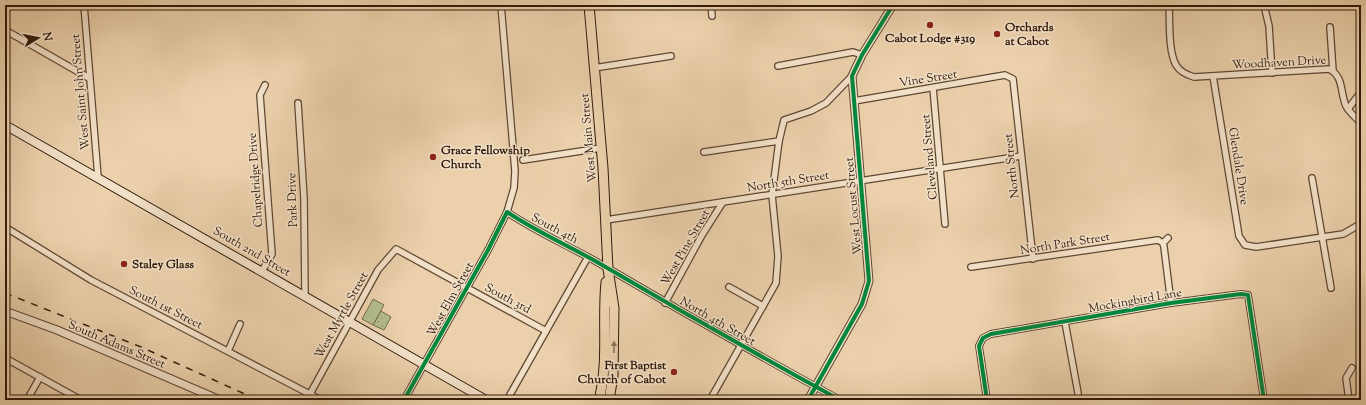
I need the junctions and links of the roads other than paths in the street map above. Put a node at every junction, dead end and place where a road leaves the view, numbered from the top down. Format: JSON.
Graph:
{"nodes":[{"id":1,"x":84,"y":5,"type":"edge"},
{"id":2,"x":501,"y":5,"type":"edge"},
{"id":3,"x":588,"y":5,"type":"edge"},
{"id":4,"x":711,"y":5,"type":"edge"},
{"id":5,"x":893,"y":5,"type":"edge"},
{"id":6,"x":1169,"y":5,"type":"edge"},
{"id":7,"x":1264,"y":5,"type":"edge"},
{"id":8,"x":712,"y":16,"type":"dead end"},
{"id":9,"x":1330,"y":27,"type":"dead end"},
{"id":10,"x":5,"y":30,"type":"edge"},
{"id":11,"x":862,"y":55,"type":"junction"},
{"id":12,"x":671,"y":56,"type":"dead end"},
{"id":13,"x":778,"y":66,"type":"dead end"},
{"id":14,"x":594,"y":68,"type":"junction"},
{"id":15,"x":1333,"y":71,"type":"junction"},
{"id":16,"x":1272,"y":73,"type":"junction"},
{"id":17,"x":1005,"y":75,"type":"joint"},
{"id":18,"x":852,"y":76,"type":"junction"},
{"id":19,"x":1214,"y":76,"type":"junction"},
{"id":20,"x":89,"y":78,"type":"junction"},
{"id":21,"x":265,"y":86,"type":"dead end"},
{"id":22,"x":934,"y":88,"type":"junction"},
{"id":23,"x":1361,"y":92,"type":"edge"},
{"id":24,"x":854,"y":101,"type":"junction"},
{"id":25,"x":298,"y":103,"type":"dead end"},
{"id":26,"x":1348,"y":109,"type":"junction"},
{"id":27,"x":1361,"y":123,"type":"edge"},
{"id":28,"x":5,"y":125,"type":"edge"},
{"id":29,"x":779,"y":141,"type":"junction"},
{"id":30,"x":601,"y":148,"type":"junction"},
{"id":31,"x":704,"y":152,"type":"dead end"},
{"id":32,"x":1021,"y":156,"type":"junction"},
{"id":33,"x":524,"y":160,"type":"dead end"},
{"id":34,"x":941,"y":169,"type":"junction"},
{"id":35,"x":98,"y":177,"type":"junction"},
{"id":36,"x":1312,"y":178,"type":"dead end"},
{"id":37,"x":861,"y":181,"type":"junction"},
{"id":38,"x":772,"y":195,"type":"junction"},
{"id":39,"x":723,"y":202,"type":"junction"},
{"id":40,"x":507,"y":212,"type":"junction"},
{"id":41,"x":606,"y":220,"type":"junction"},
{"id":42,"x":945,"y":224,"type":"dead end"},
{"id":43,"x":1357,"y":226,"type":"dead end"},
{"id":44,"x":5,"y":227,"type":"edge"},
{"id":45,"x":1323,"y":236,"type":"junction"},
{"id":46,"x":1168,"y":238,"type":"dead end"},
{"id":47,"x":1163,"y":243,"type":"junction"},
{"id":48,"x":396,"y":249,"type":"joint"},
{"id":49,"x":588,"y":257,"type":"junction"},
{"id":50,"x":1033,"y":259,"type":"junction"},
{"id":51,"x":971,"y":268,"type":"dead end"},
{"id":52,"x":608,"y":269,"type":"junction"},
{"id":53,"x":262,"y":271,"type":"junction"},
{"id":54,"x":729,"y":287,"type":"dead end"},
{"id":55,"x":467,"y":288,"type":"junction"},
{"id":56,"x":1331,"y":288,"type":"dead end"},
{"id":57,"x":305,"y":296,"type":"junction"},
{"id":58,"x":665,"y":303,"type":"junction"},
{"id":59,"x":1171,"y":303,"type":"junction"},
{"id":60,"x":763,"y":306,"type":"junction"},
{"id":61,"x":6,"y":310,"type":"edge"},
{"id":62,"x":351,"y":322,"type":"junction"},
{"id":63,"x":1065,"y":322,"type":"junction"},
{"id":64,"x":240,"y":324,"type":"dead end"},
{"id":65,"x":546,"y":331,"type":"junction"},
{"id":66,"x":740,"y":346,"type":"junction"},
{"id":67,"x":228,"y":351,"type":"junction"},
{"id":68,"x":5,"y":358,"type":"edge"},
{"id":69,"x":424,"y":365,"type":"junction"},
{"id":70,"x":1352,"y":368,"type":"dead end"},
{"id":71,"x":40,"y":377,"type":"junction"},
{"id":72,"x":815,"y":386,"type":"junction"},
{"id":73,"x":1078,"y":393,"type":"dead end"},
{"id":74,"x":310,"y":394,"type":"junction"},
{"id":75,"x":27,"y":400,"type":"edge"},
{"id":76,"x":81,"y":400,"type":"edge"},
{"id":77,"x":220,"y":400,"type":"edge"},
{"id":78,"x":321,"y":400,"type":"edge"},
{"id":79,"x":404,"y":400,"type":"edge"},
{"id":80,"x":486,"y":400,"type":"edge"},
{"id":81,"x":507,"y":400,"type":"edge"},
{"id":82,"x":599,"y":400,"type":"edge"},
{"id":83,"x":609,"y":400,"type":"edge"},
{"id":84,"x":710,"y":400,"type":"edge"},
{"id":85,"x":808,"y":400,"type":"edge"},
{"id":86,"x":840,"y":400,"type":"edge"},
{"id":87,"x":987,"y":400,"type":"edge"},
{"id":88,"x":1264,"y":400,"type":"edge"},
{"id":89,"x":1349,"y":400,"type":"edge"}],
"edges":[{"from":1,"to":20,"type":"street","name":"West Saint John Street"},
{"from":2,"to":40,"type":"street","name":"West Elm Street"},
{"from":3,"to":14,"type":"main road","name":"West Main Street"},
{"from":4,"to":8,"type":"street"},
{"from":5,"to":11,"type":"street"},
{"from":6,"to":19,"type":"street"},
{"from":7,"to":16,"type":"street"},
{"from":9,"to":15,"type":"street"},
{"from":10,"to":20,"type":"street"},
{"from":11,"to":13,"type":"street"},
{"from":11,"to":18,"type":"street"},
{"from":12,"to":14,"type":"street"},
{"from":14,"to":30,"type":"main road","name":"West Main Street"},
{"from":15,"to":16,"type":"street","name":"Woodhaven Drive"},
{"from":15,"to":26,"type":"street","name":"Woodhaven Drive"},
{"from":16,"to":19,"type":"street","name":"Woodhaven Drive"},
{"from":17,"to":22,"type":"street","name":"Vine Street"},
{"from":17,"to":32,"type":"street","name":"North Street"},
{"from":18,"to":24,"type":"street","name":"West Locust Street"},
{"from":18,"to":29,"type":"street"},
{"from":19,"to":45,"type":"street","name":"Glendale Drive"},
{"from":20,"to":35,"type":"street","name":"West Saint John Street"},
{"from":21,"to":53,"type":"street","name":"Chapelridge Drive"},
{"from":22,"to":24,"type":"street","name":"Vine Street"},
{"from":22,"to":34,"type":"street","name":"Cleveland Street"},
{"from":23,"to":26,"type":"street"},
{"from":24,"to":37,"type":"street","name":"West Locust Street"},
{"from":25,"to":57,"type":"street","name":"Park Drive"},
{"from":26,"to":27,"type":"street","name":"Woodhaven Drive"},
{"from":28,"to":35,"type":"main road","name":"South 2nd Street"},
{"from":29,"to":31,"type":"street"},
{"from":29,"to":38,"type":"street"},
{"from":30,"to":33,"type":"street"},
{"from":30,"to":41,"type":"main road","name":"West Main Street"},
{"from":32,"to":34,"type":"street","name":"North 5th Street"},
{"from":32,"to":50,"type":"street","name":"North Street"},
{"from":34,"to":37,"type":"street","name":"North 5th Street"},
{"from":34,"to":42,"type":"street","name":"Cleveland Street"},
{"from":35,"to":53,"type":"main road","name":"South 2nd Street"},
{"from":36,"to":45,"type":"street"},
{"from":37,"to":38,"type":"street","name":"North 5th Street"},
{"from":37,"to":72,"type":"street","name":"West Locust Street"},
{"from":38,"to":39,"type":"street","name":"North 5th Street"},
{"from":38,"to":60,"type":"street"},
{"from":39,"to":41,"type":"street","name":"North 5th Street"},
{"from":39,"to":58,"type":"street","name":"West Pine Street"},
{"from":40,"to":49,"type":"street","name":"South 4th"},
{"from":40,"to":55,"type":"street","name":"West Elm Street"},
{"from":41,"to":52,"type":"main road","name":"West Main Street"},
{"from":43,"to":45,"type":"street","name":"Glendale Drive"},
{"from":44,"to":67,"type":"street","name":"South 1st Street"},
{"from":45,"to":56,"type":"street"},
{"from":46,"to":47,"type":"street"},
{"from":47,"to":50,"type":"street","name":"North Park Street"},
{"from":47,"to":59,"type":"street"},
{"from":48,"to":55,"type":"street","name":"South 3rd"},
{"from":48,"to":62,"type":"street","name":"West Myrtle Street"},
{"from":49,"to":52,"type":"street","name":"North 4th Street"},
{"from":49,"to":65,"type":"street"},
{"from":50,"to":51,"type":"street","name":"North Park Street"},
{"from":52,"to":58,"type":"street","name":"North 4th Street"},
{"from":52,"to":82,"type":"main road","name":"West Main Street"},
{"from":83,"to":52,"type":"main road","name":"West Main Street","one_way":true},
{"from":53,"to":57,"type":"main road","name":"South 2nd Street"},
{"from":54,"to":60,"type":"street"},
{"from":55,"to":65,"type":"street","name":"South 3rd"},
{"from":55,"to":69,"type":"street","name":"West Elm Street"},
{"from":57,"to":62,"type":"main road","name":"South 2nd Street"},
{"from":58,"to":66,"type":"street","name":"North 4th Street"},
{"from":59,"to":63,"type":"street","name":"Mockingbird Lane"},
{"from":59,"to":88,"type":"street","name":"Mockingbird Lane"},
{"from":60,"to":66,"type":"street"},
{"from":61,"to":77,"type":"street","name":"South Adams Street"},
{"from":62,"to":69,"type":"main road","name":"South 2nd Street"},
{"from":62,"to":74,"type":"street","name":"West Myrtle Street"},
{"from":63,"to":73,"type":"street"},
{"from":63,"to":87,"type":"street","name":"Mockingbird Lane"},
{"from":64,"to":67,"type":"street"},
{"from":65,"to":81,"type":"street"},
{"from":66,"to":72,"type":"street","name":"North 4th Street"},
{"from":66,"to":84,"type":"street"},
{"from":67,"to":74,"type":"street","name":"South 1st Street"},
{"from":68,"to":71,"type":"street"},
{"from":69,"to":79,"type":"street","name":"West Elm Street"},
{"from":69,"to":80,"type":"main road","name":"South 2nd Street"},
{"from":70,"to":89,"type":"street"},
{"from":71,"to":75,"type":"street"},
{"from":71,"to":76,"type":"street"},
{"from":72,"to":85,"type":"street","name":"West Locust Street"},
{"from":72,"to":86,"type":"street","name":"North 4th Street"},
{"from":74,"to":78,"type":"street","name":"South 1st Street"}]}
